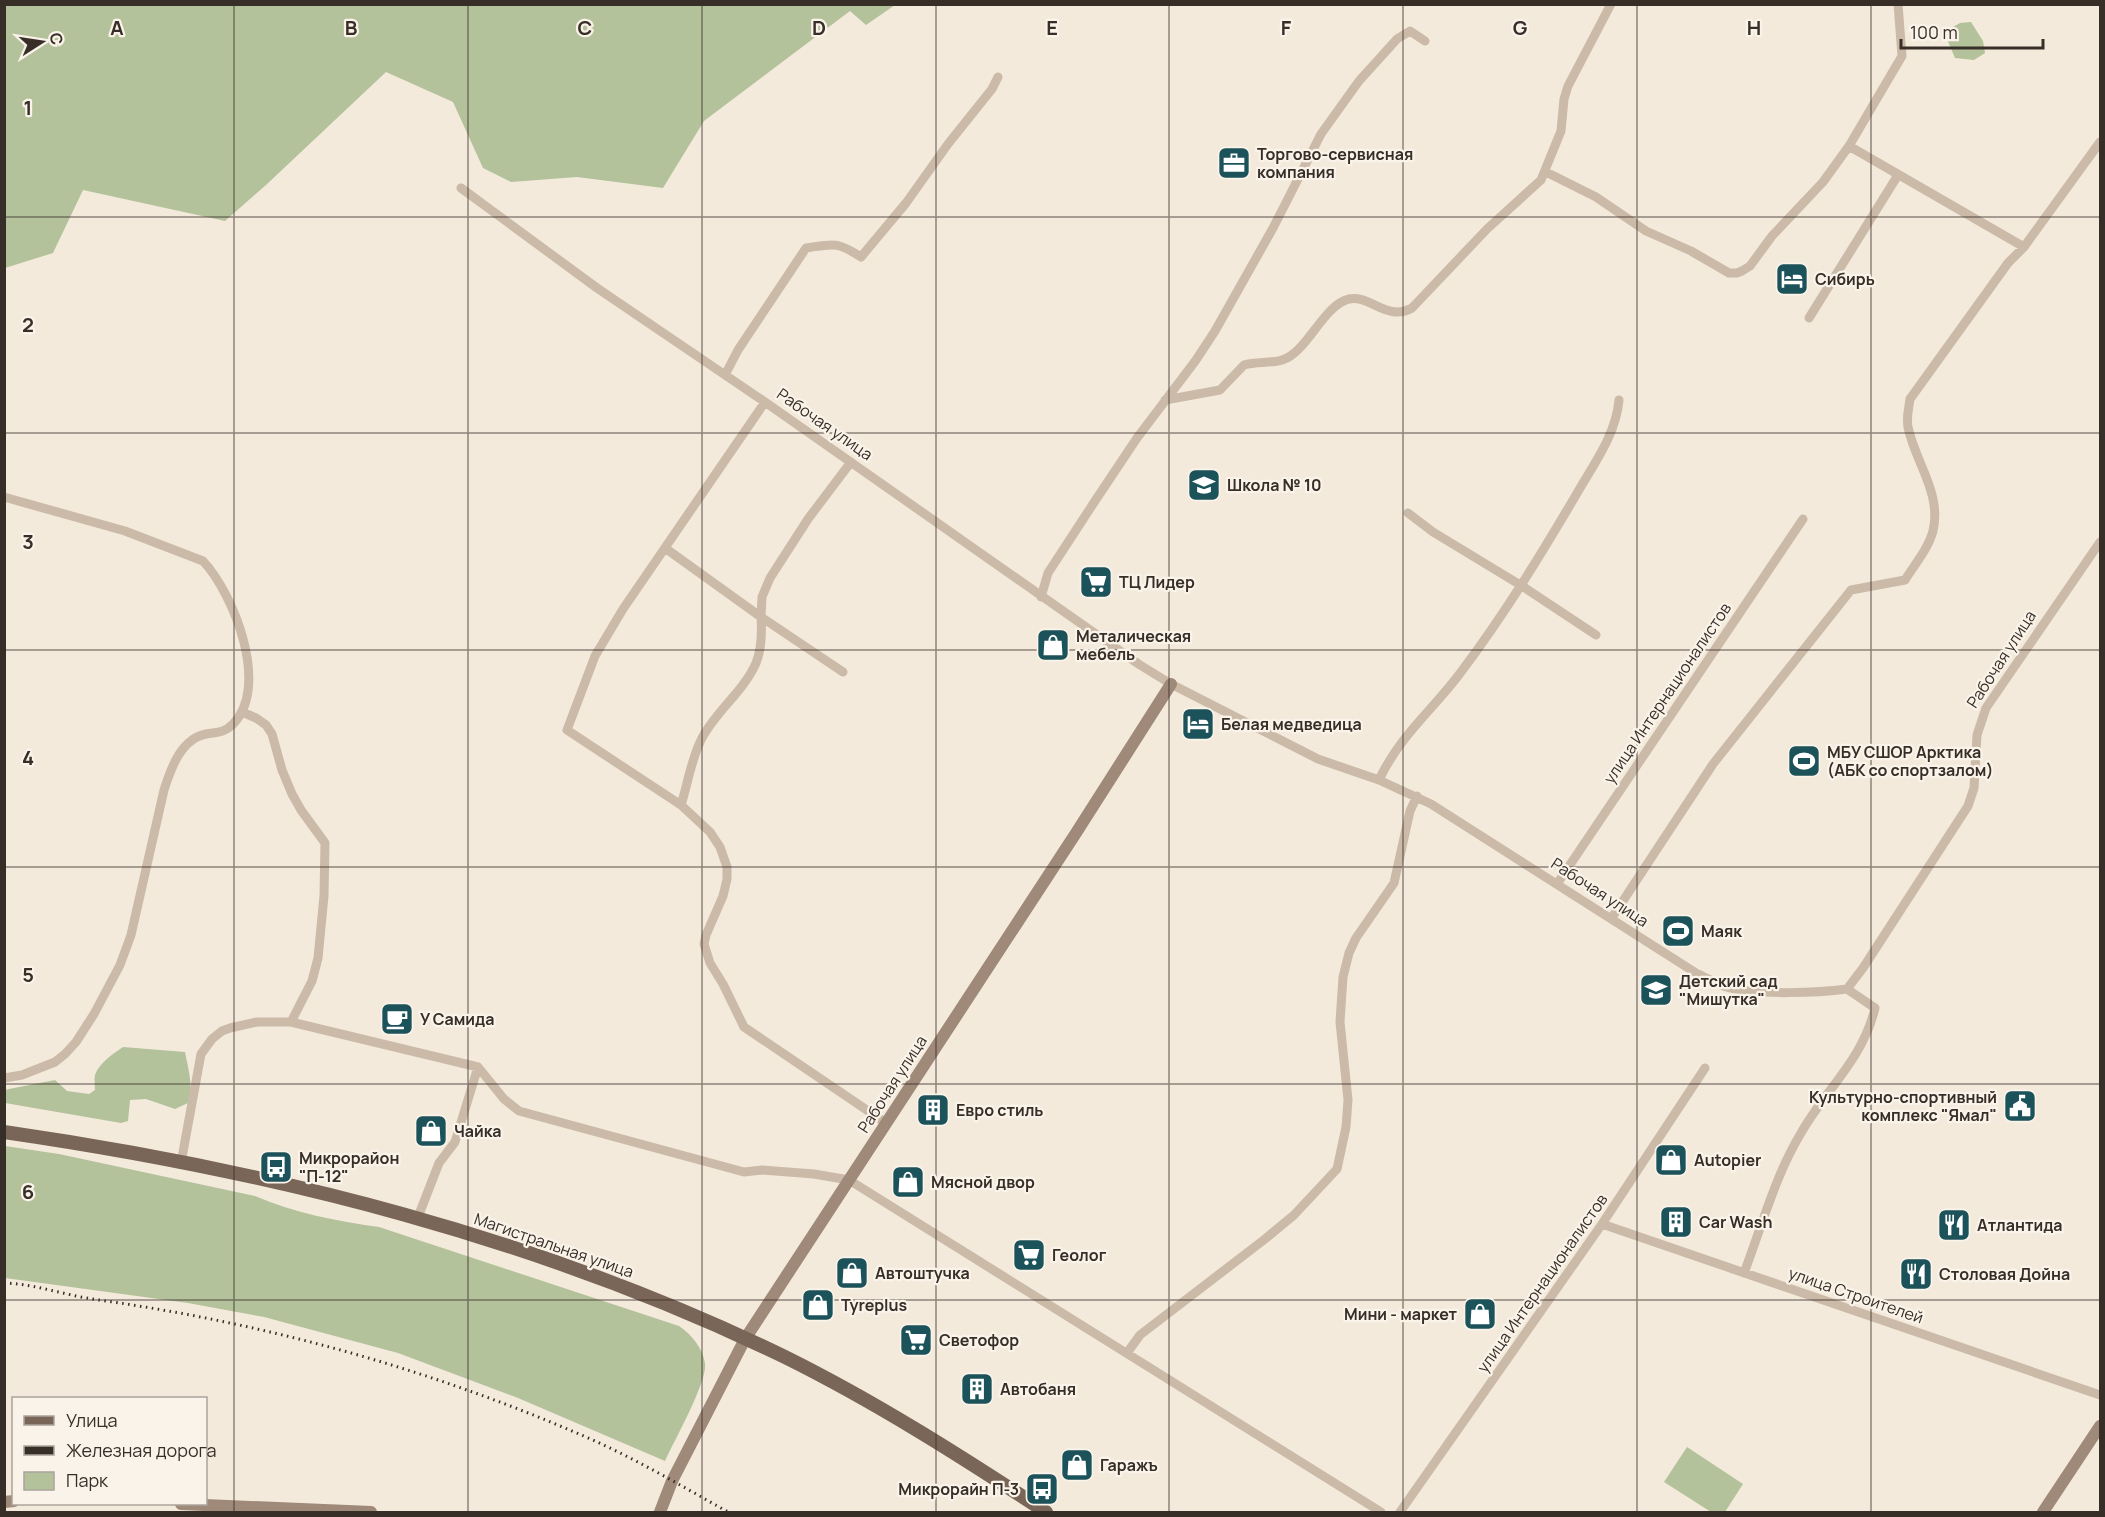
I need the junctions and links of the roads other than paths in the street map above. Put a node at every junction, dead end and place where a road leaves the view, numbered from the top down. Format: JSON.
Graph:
{"nodes":[{"id":1,"x":1611,"y":4,"type":"edge"},
{"id":2,"x":1898,"y":4,"type":"edge"},
{"id":3,"x":1425,"y":41,"type":"dead end"},
{"id":4,"x":998,"y":77,"type":"dead end"},
{"id":5,"x":2100,"y":142,"type":"edge"},
{"id":6,"x":1849,"y":146,"type":"junction"},
{"id":7,"x":1546,"y":172,"type":"junction"},
{"id":8,"x":1898,"y":175,"type":"junction"},
{"id":9,"x":461,"y":188,"type":"dead end"},
{"id":10,"x":2024,"y":247,"type":"junction"},
{"id":11,"x":1809,"y":318,"type":"dead end"},
{"id":12,"x":724,"y":375,"type":"junction"},
{"id":13,"x":1165,"y":400,"type":"junction"},
{"id":14,"x":1620,"y":400,"type":"dead end"},
{"id":15,"x":765,"y":402,"type":"junction"},
{"id":16,"x":851,"y":462,"type":"junction"},
{"id":17,"x":4,"y":496,"type":"edge"},
{"id":18,"x":1408,"y":513,"type":"dead end"},
{"id":19,"x":1803,"y":519,"type":"dead end"},
{"id":20,"x":2100,"y":542,"type":"edge"},
{"id":21,"x":665,"y":548,"type":"junction"},
{"id":22,"x":1522,"y":586,"type":"junction"},
{"id":23,"x":1041,"y":597,"type":"junction"},
{"id":24,"x":761,"y":617,"type":"junction"},
{"id":25,"x":1596,"y":635,"type":"dead end"},
{"id":26,"x":843,"y":672,"type":"dead end"},
{"id":27,"x":1171,"y":684,"type":"junction"},
{"id":28,"x":242,"y":712,"type":"junction"},
{"id":29,"x":1379,"y":780,"type":"junction"},
{"id":30,"x":1417,"y":796,"type":"junction"},
{"id":31,"x":681,"y":805,"type":"junction"},
{"id":32,"x":1557,"y":884,"type":"junction"},
{"id":33,"x":1611,"y":919,"type":"junction"},
{"id":34,"x":1847,"y":989,"type":"junction"},
{"id":35,"x":291,"y":1022,"type":"junction"},
{"id":36,"x":478,"y":1067,"type":"junction"},
{"id":37,"x":1705,"y":1068,"type":"dead end"},
{"id":38,"x":4,"y":1078,"type":"edge"},
{"id":39,"x":886,"y":1123,"type":"junction"},
{"id":40,"x":4,"y":1132,"type":"edge"},
{"id":41,"x":181,"y":1163,"type":"junction"},
{"id":42,"x":849,"y":1180,"type":"junction"},
{"id":43,"x":418,"y":1217,"type":"junction"},
{"id":44,"x":1602,"y":1224,"type":"junction"},
{"id":45,"x":1744,"y":1273,"type":"junction"},
{"id":46,"x":745,"y":1339,"type":"junction"},
{"id":47,"x":1127,"y":1353,"type":"junction"},
{"id":48,"x":2100,"y":1395,"type":"edge"},
{"id":49,"x":2100,"y":1426,"type":"edge"},
{"id":50,"x":207,"y":1504,"type":"edge"},
{"id":51,"x":371,"y":1512,"type":"edge"},
{"id":52,"x":660,"y":1512,"type":"edge"},
{"id":53,"x":1046,"y":1512,"type":"edge"},
{"id":54,"x":1381,"y":1512,"type":"edge"},
{"id":55,"x":1400,"y":1512,"type":"edge"},
{"id":56,"x":2043,"y":1512,"type":"edge"}],
"edges":[{"from":1,"to":7,"type":"street"},
{"from":2,"to":6,"type":"street"},
{"from":3,"to":13,"type":"street"},
{"from":4,"to":12,"type":"street"},
{"from":5,"to":10,"type":"street"},
{"from":6,"to":7,"type":"street"},
{"from":6,"to":8,"type":"street"},
{"from":7,"to":13,"type":"street"},
{"from":8,"to":10,"type":"street"},
{"from":8,"to":11,"type":"street"},
{"from":9,"to":12,"type":"street","name":"Рабочая улица"},
{"from":10,"to":33,"type":"street"},
{"from":12,"to":15,"type":"street","name":"Рабочая улица"},
{"from":13,"to":23,"type":"street"},
{"from":14,"to":22,"type":"street"},
{"from":15,"to":16,"type":"street","name":"Рабочая улица"},
{"from":15,"to":21,"type":"street"},
{"from":16,"to":23,"type":"street","name":"Рабочая улица"},
{"from":16,"to":24,"type":"street"},
{"from":17,"to":28,"type":"street"},
{"from":18,"to":22,"type":"street"},
{"from":19,"to":32,"type":"street","name":"улица Интернационалистов"},
{"from":20,"to":34,"type":"street","name":"Рабочая улица"},
{"from":21,"to":24,"type":"street"},
{"from":21,"to":31,"type":"street"},
{"from":22,"to":25,"type":"street"},
{"from":22,"to":29,"type":"street"},
{"from":23,"to":27,"type":"street","name":"Рабочая улица"},
{"from":24,"to":26,"type":"street"},
{"from":24,"to":31,"type":"street"},
{"from":27,"to":29,"type":"street","name":"Рабочая улица"},
{"from":27,"to":39,"type":"street","name":"Рабочая улица"},
{"from":28,"to":35,"type":"street"},
{"from":28,"to":38,"type":"street"},
{"from":29,"to":30,"type":"street","name":"Рабочая улица"},
{"from":30,"to":32,"type":"street","name":"Рабочая улица"},
{"from":30,"to":47,"type":"street"},
{"from":31,"to":39,"type":"street"},
{"from":32,"to":33,"type":"street","name":"Рабочая улица"},
{"from":33,"to":34,"type":"street","name":"Рабочая улица"},
{"from":34,"to":45,"type":"street"},
{"from":35,"to":36,"type":"street"},
{"from":35,"to":41,"type":"street"},
{"from":36,"to":42,"type":"street"},
{"from":36,"to":43,"type":"street"},
{"from":37,"to":44,"type":"street","name":"улица Интернационалистов"},
{"from":39,"to":42,"type":"street","name":"Рабочая улица"},
{"from":40,"to":41,"type":"main road","name":"Магистральная улица"},
{"from":41,"to":43,"type":"main road","name":"Магистральная улица"},
{"from":42,"to":46,"type":"street","name":"Рабочая улица"},
{"from":42,"to":47,"type":"street"},
{"from":43,"to":46,"type":"main road","name":"Магистральная улица"},
{"from":44,"to":45,"type":"street","name":"улица Строителей"},
{"from":44,"to":55,"type":"street","name":"улица Интернационалистов"},
{"from":45,"to":48,"type":"street","name":"улица Строителей"},
{"from":46,"to":52,"type":"street","name":"Рабочая улица"},
{"from":46,"to":53,"type":"main road","name":"Магистральная улица"},
{"from":47,"to":54,"type":"street"},
{"from":49,"to":56,"type":"street"},
{"from":50,"to":51,"type":"street"}]}
